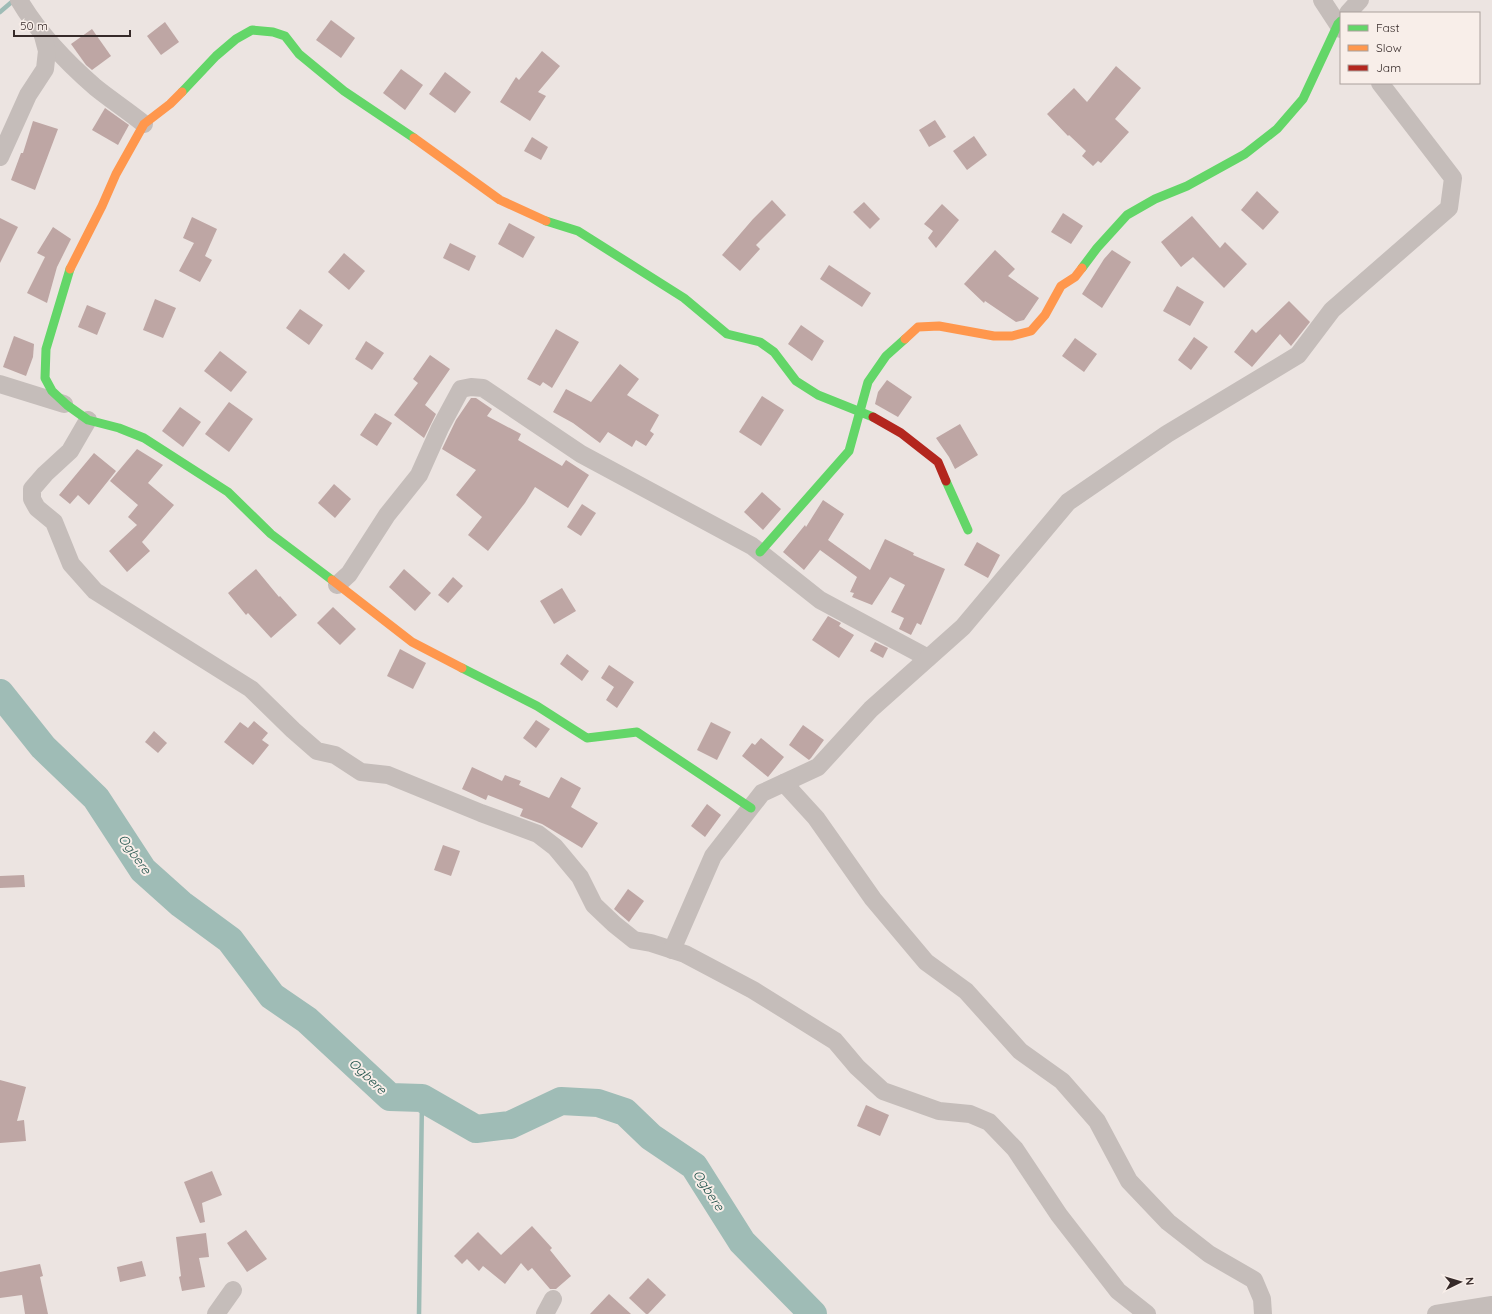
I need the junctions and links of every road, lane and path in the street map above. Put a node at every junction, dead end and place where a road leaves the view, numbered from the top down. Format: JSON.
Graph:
{"nodes":[{"id":1,"x":19,"y":0,"type":"edge"},
{"id":2,"x":1322,"y":0,"type":"edge"},
{"id":3,"x":1360,"y":0,"type":"edge"},
{"id":4,"x":1350,"y":12,"type":"edge"},
{"id":5,"x":1340,"y":20,"type":"edge"},
{"id":6,"x":1340,"y":26,"type":"edge"},
{"id":7,"x":43,"y":36,"type":"junction"},
{"id":8,"x":1381,"y":84,"type":"edge"},
{"id":9,"x":144,"y":124,"type":"junction"},
{"id":10,"x":0,"y":157,"type":"edge"},
{"id":11,"x":0,"y":384,"type":"edge"},
{"id":12,"x":67,"y":405,"type":"junction"},
{"id":13,"x":860,"y":411,"type":"junction"},
{"id":14,"x":88,"y":420,"type":"junction"},
{"id":15,"x":968,"y":530,"type":"dead end"},
{"id":16,"x":760,"y":552,"type":"junction"},
{"id":17,"x":337,"y":585,"type":"junction"},
{"id":18,"x":928,"y":658,"type":"junction"},
{"id":19,"x":784,"y":783,"type":"junction"},
{"id":20,"x":751,"y":808,"type":"junction"},
{"id":21,"x":672,"y":950,"type":"junction"},
{"id":22,"x":233,"y":1290,"type":"dead end"},
{"id":23,"x":1492,"y":1305,"type":"edge"},
{"id":24,"x":216,"y":1314,"type":"edge"},
{"id":25,"x":1147,"y":1314,"type":"edge"},
{"id":26,"x":1264,"y":1314,"type":"edge"},
{"id":27,"x":1436,"y":1314,"type":"edge"}],
"edges":[{"from":1,"to":7,"type":"street"},
{"from":2,"to":5,"type":"street"},
{"from":3,"to":4,"type":"street"},
{"from":6,"to":13,"type":"street"},
{"from":7,"to":9,"type":"street"},
{"from":7,"to":10,"type":"street"},
{"from":8,"to":18,"type":"street"},
{"from":9,"to":12,"type":"street"},
{"from":9,"to":13,"type":"street"},
{"from":11,"to":12,"type":"street"},
{"from":12,"to":14,"type":"street"},
{"from":13,"to":15,"type":"street"},
{"from":13,"to":16,"type":"street"},
{"from":14,"to":17,"type":"street"},
{"from":14,"to":21,"type":"street"},
{"from":16,"to":17,"type":"street"},
{"from":16,"to":18,"type":"street"},
{"from":17,"to":20,"type":"street"},
{"from":18,"to":19,"type":"street"},
{"from":19,"to":20,"type":"street"},
{"from":19,"to":26,"type":"street"},
{"from":20,"to":21,"type":"street"},
{"from":21,"to":25,"type":"street"},
{"from":22,"to":24,"type":"street"},
{"from":23,"to":27,"type":"street"}]}
